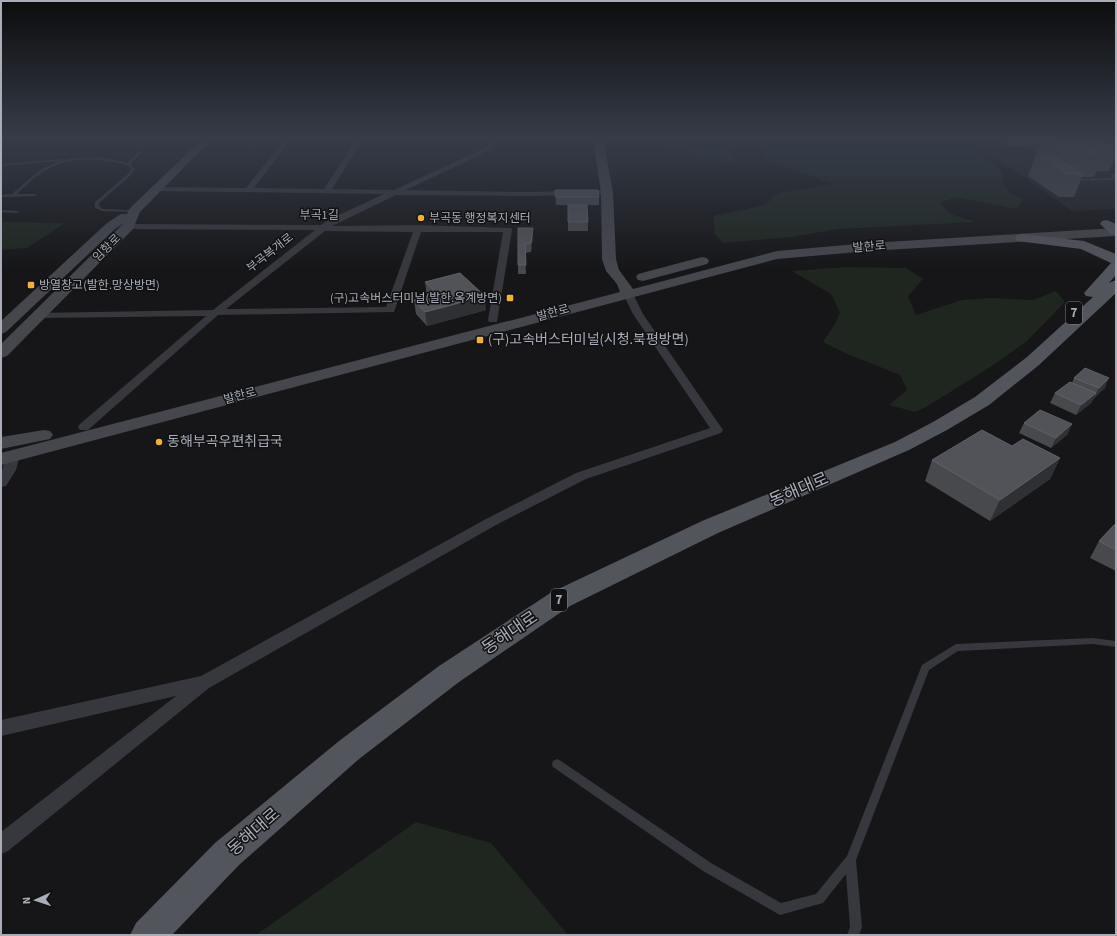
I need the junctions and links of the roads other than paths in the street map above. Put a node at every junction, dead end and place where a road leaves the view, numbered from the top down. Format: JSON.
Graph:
{"nodes":[{"id":1,"x":28,"y":183,"type":"edge"},
{"id":2,"x":120,"y":183,"type":"edge"},
{"id":3,"x":161,"y":183,"type":"edge"},
{"id":4,"x":254,"y":183,"type":"edge"},
{"id":5,"x":332,"y":183,"type":"edge"},
{"id":6,"x":414,"y":183,"type":"edge"},
{"id":7,"x":605,"y":183,"type":"edge"},
{"id":8,"x":155,"y":189,"type":"junction"},
{"id":9,"x":248,"y":191,"type":"junction"},
{"id":10,"x":326,"y":192,"type":"junction"},
{"id":11,"x":395,"y":192,"type":"junction"},
{"id":12,"x":607,"y":192,"type":"junction"},
{"id":13,"x":35,"y":195,"type":"dead end"},
{"id":14,"x":1,"y":196,"type":"edge"},
{"id":15,"x":13,"y":196,"type":"junction"},
{"id":16,"x":1,"y":211,"type":"edge"},
{"id":17,"x":134,"y":211,"type":"junction"},
{"id":18,"x":17,"y":212,"type":"dead end"},
{"id":19,"x":129,"y":226,"type":"junction"},
{"id":20,"x":324,"y":227,"type":"junction"},
{"id":21,"x":418,"y":228,"type":"junction"},
{"id":22,"x":1114,"y":228,"type":"edge"},
{"id":23,"x":1022,"y":238,"type":"junction"},
{"id":24,"x":744,"y":251,"type":"dead end"},
{"id":25,"x":714,"y":258,"type":"dead end"},
{"id":26,"x":1116,"y":260,"type":"edge"},
{"id":27,"x":1116,"y":266,"type":"edge"},
{"id":28,"x":627,"y":279,"type":"junction"},
{"id":29,"x":1116,"y":285,"type":"edge"},
{"id":30,"x":215,"y":312,"type":"junction"},
{"id":31,"x":39,"y":315,"type":"junction"},
{"id":32,"x":493,"y":320,"type":"junction"},
{"id":33,"x":1,"y":330,"type":"edge"},
{"id":34,"x":1,"y":353,"type":"edge"},
{"id":35,"x":1033,"y":361,"type":"junction"},
{"id":36,"x":84,"y":427,"type":"junction"},
{"id":37,"x":1,"y":436,"type":"edge"},
{"id":38,"x":38,"y":436,"type":"junction"},
{"id":39,"x":1,"y":443,"type":"edge"},
{"id":40,"x":8,"y":457,"type":"edge"},
{"id":41,"x":1,"y":483,"type":"edge"},
{"id":42,"x":1116,"y":644,"type":"edge"},
{"id":43,"x":205,"y":682,"type":"junction"},
{"id":44,"x":1,"y":728,"type":"edge"},
{"id":45,"x":558,"y":764,"type":"dead end"},
{"id":46,"x":1,"y":844,"type":"edge"},
{"id":47,"x":851,"y":860,"type":"junction"},
{"id":48,"x":148,"y":935,"type":"edge"},
{"id":49,"x":853,"y":935,"type":"edge"}],
"edges":[{"from":1,"to":15,"type":"lane"},
{"from":2,"to":17,"type":"lane"},
{"from":3,"to":8,"type":"street","name":"임항로"},
{"from":4,"to":9,"type":"street"},
{"from":5,"to":10,"type":"street"},
{"from":6,"to":11,"type":"street","name":"부곡복개로"},
{"from":7,"to":12,"type":"street"},
{"from":8,"to":9,"type":"street"},
{"from":8,"to":17,"type":"street","name":"임항로"},
{"from":9,"to":10,"type":"street"},
{"from":10,"to":11,"type":"street"},
{"from":11,"to":12,"type":"street"},
{"from":11,"to":20,"type":"street","name":"부곡복개로"},
{"from":12,"to":28,"type":"street"},
{"from":13,"to":15,"type":"lane"},
{"from":14,"to":15,"type":"lane"},
{"from":16,"to":18,"type":"lane"},
{"from":17,"to":19,"type":"street","name":"임항로"},
{"from":17,"to":33,"type":"street"},
{"from":19,"to":20,"type":"street","name":"부곡1길"},
{"from":19,"to":31,"type":"street","name":"임항로"},
{"from":20,"to":21,"type":"street","name":"부곡1길"},
{"from":20,"to":30,"type":"street","name":"부곡복개로"},
{"from":21,"to":30,"type":"street"},
{"from":21,"to":32,"type":"street","name":"부곡1길"},
{"from":22,"to":23,"type":"street","name":"발한로"},
{"from":22,"to":24,"type":"street","name":"발한로"},
{"from":23,"to":26,"type":"main road"},
{"from":23,"to":28,"type":"street","name":"발한로"},
{"from":25,"to":28,"type":"street"},
{"from":27,"to":35,"type":"main road","name":"동해대로","number":"7"},
{"from":28,"to":32,"type":"street","name":"발한로"},
{"from":28,"to":40,"type":"street","name":"발한로"},
{"from":28,"to":43,"type":"street"},
{"from":29,"to":35,"type":"main road","name":"동해대로","number":"7"},
{"from":30,"to":31,"type":"street"},
{"from":30,"to":36,"type":"street","name":"부곡복개로"},
{"from":31,"to":34,"type":"street","name":"임항로"},
{"from":32,"to":36,"type":"street","name":"발한로"},
{"from":35,"to":48,"type":"main road","name":"동해대로","number":"7"},
{"from":36,"to":38,"type":"street","name":"발한로"},
{"from":37,"to":38,"type":"street"},
{"from":38,"to":39,"type":"street","name":"발한로"},
{"from":40,"to":41,"type":"street"},
{"from":42,"to":47,"type":"lane"},
{"from":43,"to":44,"type":"street"},
{"from":43,"to":46,"type":"street"},
{"from":45,"to":47,"type":"lane"},
{"from":47,"to":49,"type":"lane"}]}
